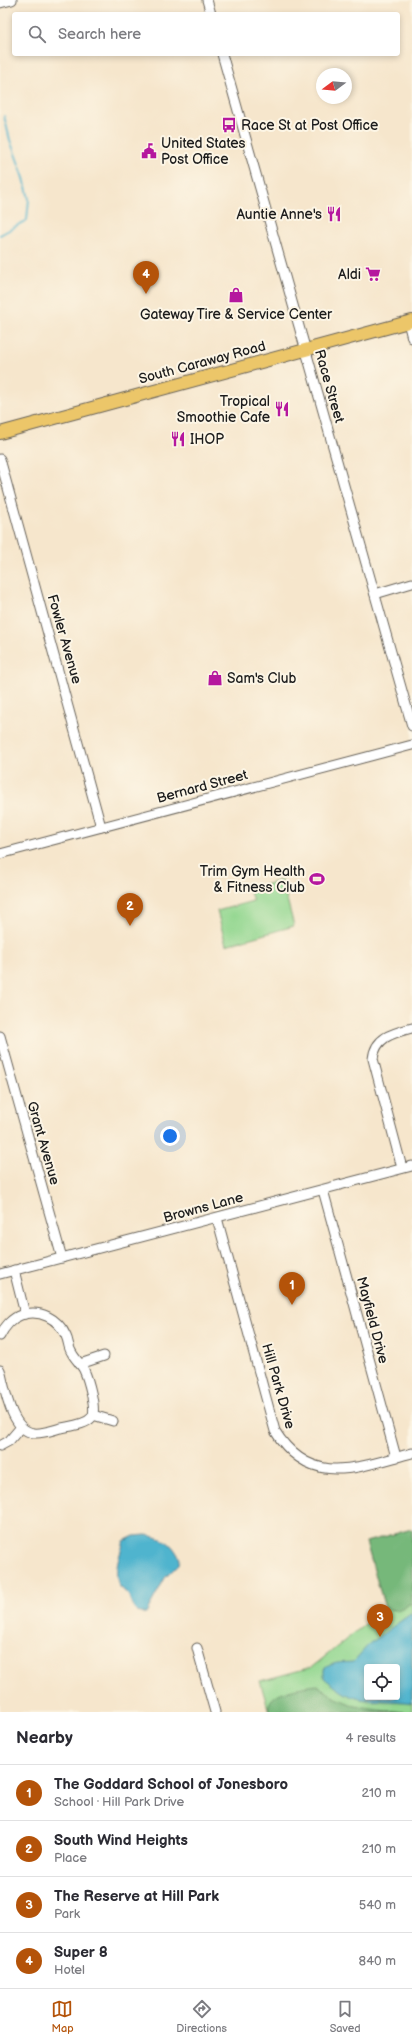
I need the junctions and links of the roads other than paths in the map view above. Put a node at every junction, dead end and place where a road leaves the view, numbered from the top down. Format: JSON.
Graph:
{"nodes":[{"id":1,"x":12,"y":0,"type":"edge"},
{"id":2,"x":207,"y":0,"type":"edge"},
{"id":3,"x":0,"y":3,"type":"edge"},
{"id":4,"x":210,"y":12,"type":"edge"},
{"id":5,"x":223,"y":56,"type":"edge"},
{"id":6,"x":410,"y":322,"type":"edge"},
{"id":7,"x":412,"y":338,"type":"edge"},
{"id":8,"x":305,"y":350,"type":"junction"},
{"id":9,"x":0,"y":433,"type":"edge"},
{"id":10,"x":0,"y":459,"type":"edge"},
{"id":11,"x":412,"y":583,"type":"edge"},
{"id":12,"x":375,"y":594,"type":"junction"},
{"id":13,"x":412,"y":726,"type":"edge"},
{"id":14,"x":412,"y":745,"type":"edge"},
{"id":15,"x":102,"y":827,"type":"junction"},
{"id":16,"x":0,"y":854,"type":"edge"},
{"id":17,"x":412,"y":1028,"type":"edge"},
{"id":18,"x":0,"y":1036,"type":"edge"},
{"id":19,"x":412,"y":1166,"type":"edge"},
{"id":20,"x":402,"y":1168,"type":"junction"},
{"id":21,"x":323,"y":1190,"type":"junction"},
{"id":22,"x":217,"y":1218,"type":"junction"},
{"id":23,"x":62,"y":1258,"type":"junction"},
{"id":24,"x":14,"y":1270,"type":"junction"},
{"id":25,"x":0,"y":1274,"type":"edge"},
{"id":26,"x":25,"y":1314,"type":"junction"},
{"id":27,"x":0,"y":1336,"type":"edge"},
{"id":28,"x":104,"y":1356,"type":"dead end"},
{"id":29,"x":80,"y":1364,"type":"junction"},
{"id":30,"x":0,"y":1370,"type":"edge"},
{"id":31,"x":2,"y":1383,"type":"edge"},
{"id":32,"x":93,"y":1416,"type":"junction"},
{"id":33,"x":113,"y":1420,"type":"dead end"},
{"id":34,"x":21,"y":1427,"type":"junction"},
{"id":35,"x":0,"y":1446,"type":"edge"},
{"id":36,"x":412,"y":1453,"type":"edge"},
{"id":37,"x":396,"y":1457,"type":"junction"},
{"id":38,"x":197,"y":1648,"type":"dead end"},
{"id":39,"x":215,"y":1712,"type":"edge"}],
"edges":[{"from":1,"to":3,"type":"street"},
{"from":2,"to":4,"type":"street"},
{"from":5,"to":8,"type":"street","name":"Race Street"},
{"from":6,"to":7,"type":"street"},
{"from":6,"to":8,"type":"main road","name":"South Caraway Road"},
{"from":8,"to":9,"type":"main road","name":"South Caraway Road"},
{"from":8,"to":12,"type":"street","name":"Race Street"},
{"from":10,"to":15,"type":"street","name":"Fowler Avenue"},
{"from":11,"to":12,"type":"street"},
{"from":12,"to":13,"type":"street","name":"Race Street"},
{"from":14,"to":15,"type":"street","name":"Bernard Street"},
{"from":15,"to":16,"type":"street","name":"Bernard Street"},
{"from":17,"to":20,"type":"street"},
{"from":18,"to":23,"type":"street","name":"Grant Avenue"},
{"from":19,"to":20,"type":"street","name":"Browns Lane"},
{"from":20,"to":21,"type":"street","name":"Browns Lane"},
{"from":21,"to":22,"type":"street","name":"Browns Lane"},
{"from":21,"to":37,"type":"street","name":"Mayfield Drive"},
{"from":22,"to":23,"type":"street","name":"Browns Lane"},
{"from":22,"to":37,"type":"street","name":"Hill Park Drive"},
{"from":23,"to":24,"type":"street","name":"Browns Lane"},
{"from":24,"to":25,"type":"street","name":"Browns Lane"},
{"from":24,"to":26,"type":"street"},
{"from":26,"to":27,"type":"street"},
{"from":26,"to":29,"type":"street"},
{"from":28,"to":29,"type":"street"},
{"from":29,"to":32,"type":"street"},
{"from":30,"to":31,"type":"street"},
{"from":31,"to":34,"type":"street"},
{"from":32,"to":33,"type":"street"},
{"from":32,"to":34,"type":"street"},
{"from":34,"to":35,"type":"street"},
{"from":36,"to":37,"type":"street","name":"Hill Park Drive"},
{"from":38,"to":39,"type":"street"}]}
